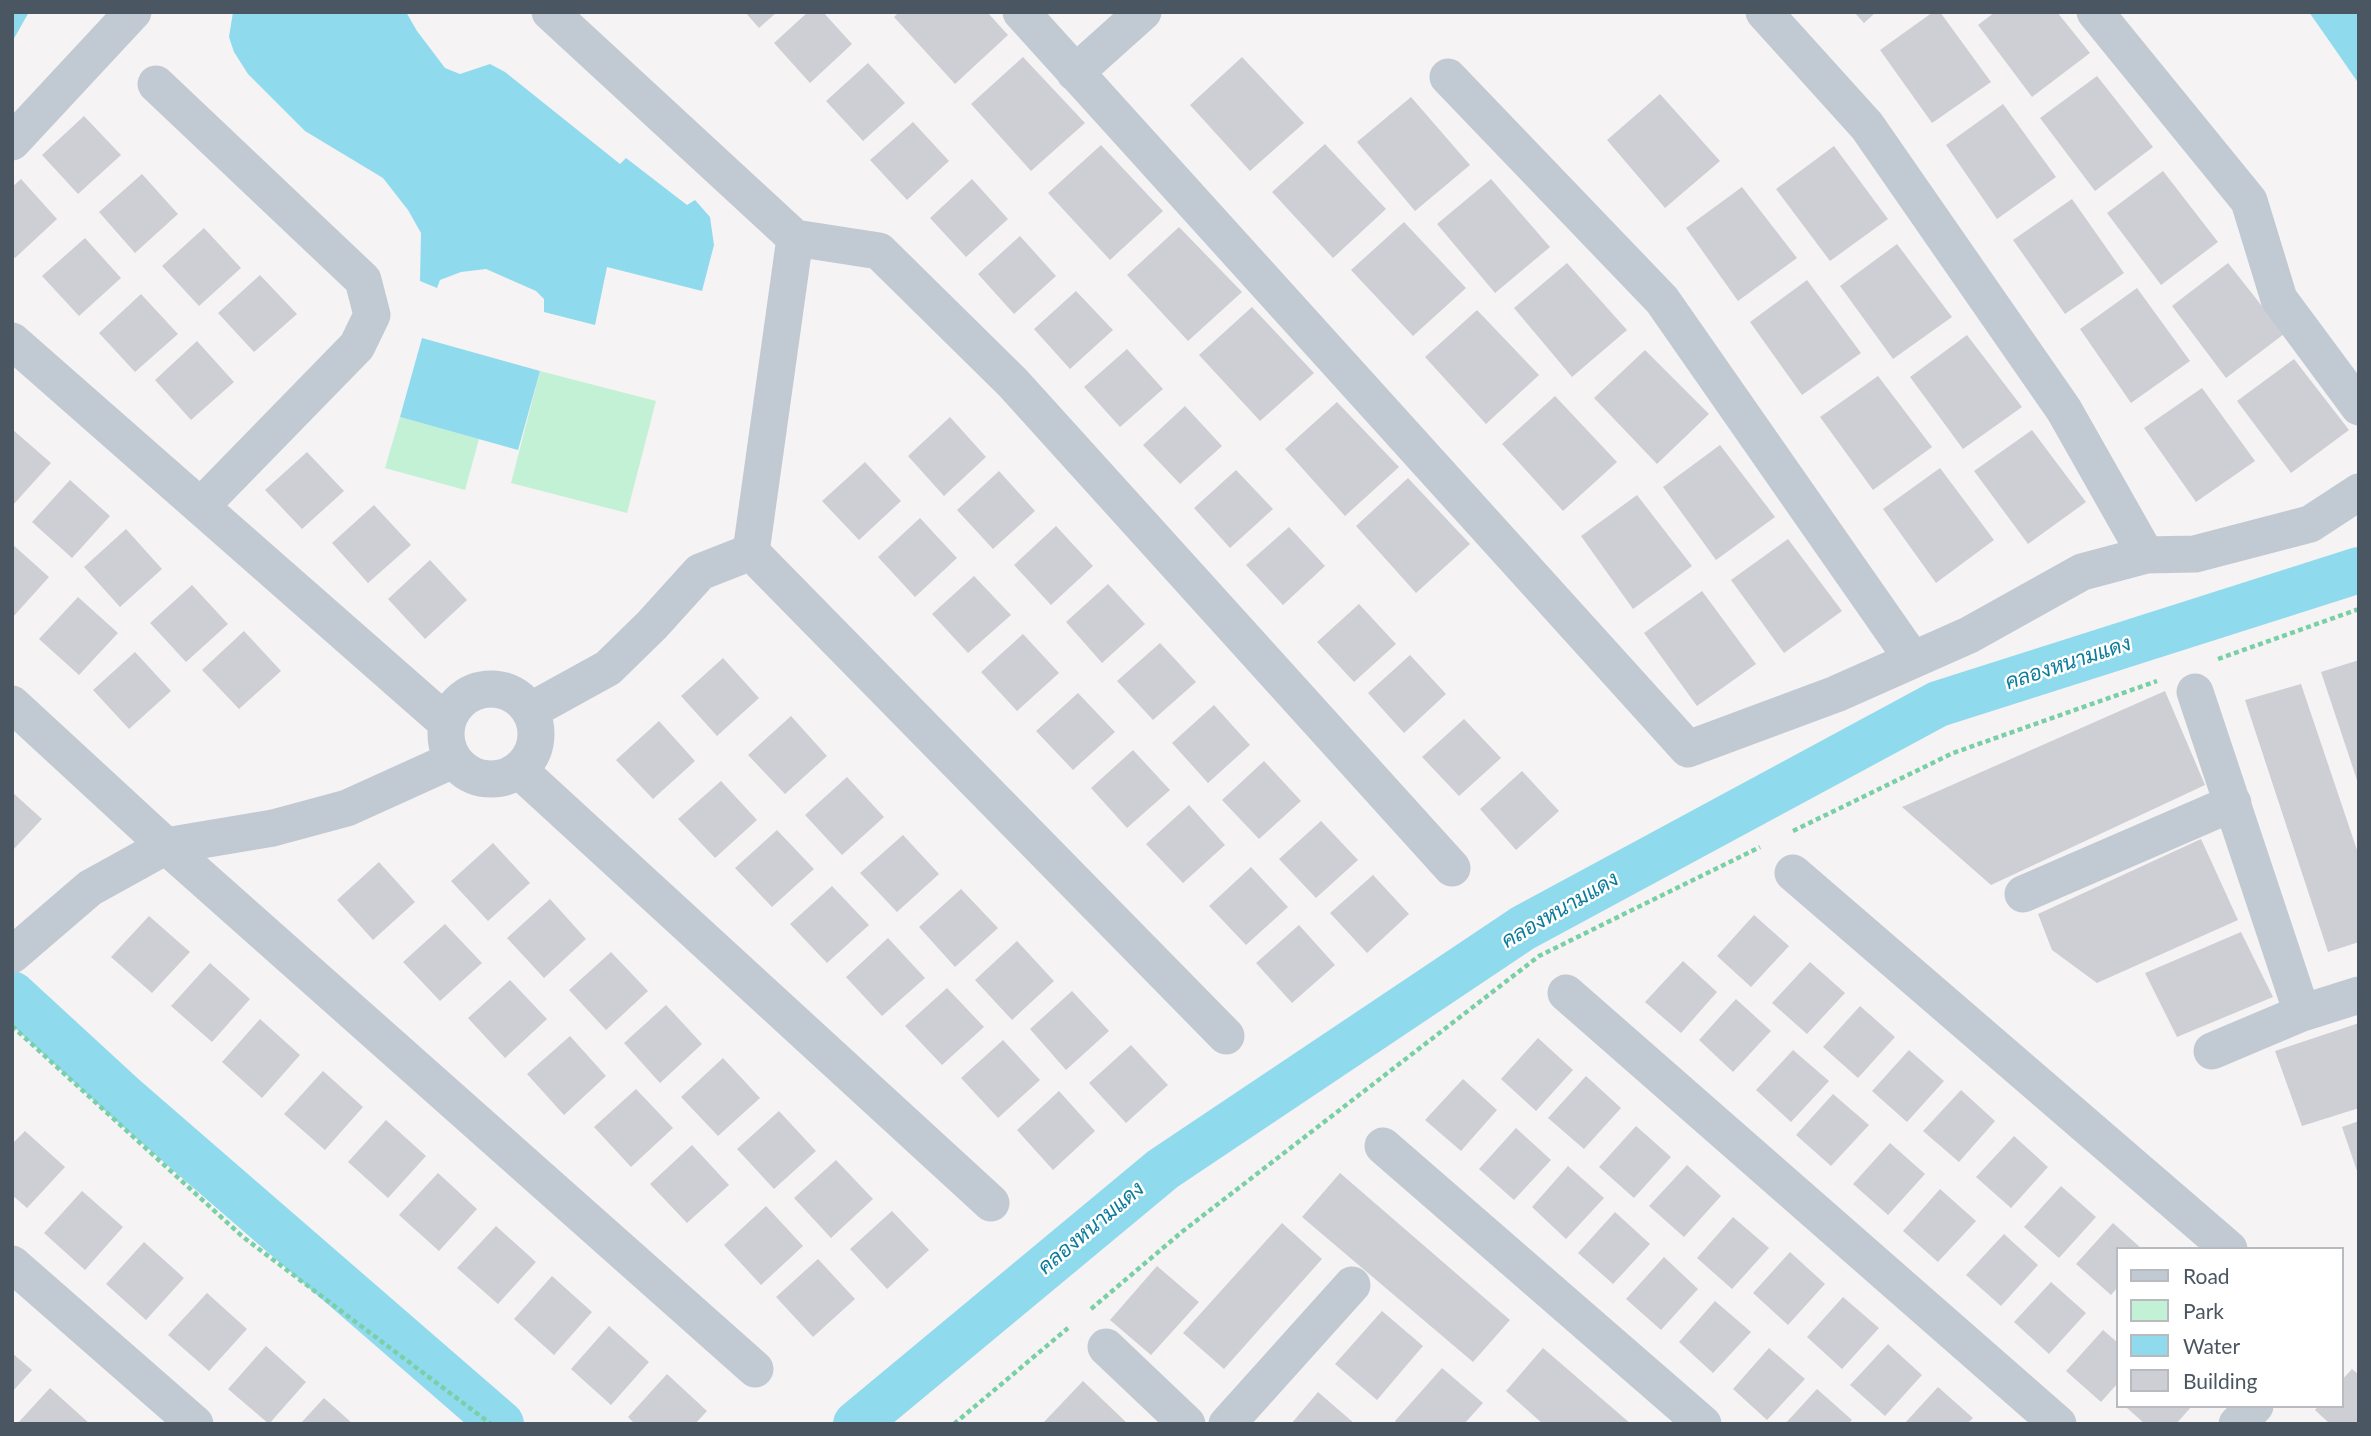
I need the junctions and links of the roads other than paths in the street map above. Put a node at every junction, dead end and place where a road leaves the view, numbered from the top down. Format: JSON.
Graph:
{"nodes":[{"id":1,"x":133,"y":12,"type":"edge"},
{"id":2,"x":551,"y":12,"type":"edge"},
{"id":3,"x":1021,"y":12,"type":"edge"},
{"id":4,"x":1143,"y":12,"type":"edge"},
{"id":5,"x":1764,"y":12,"type":"edge"},
{"id":6,"x":2095,"y":12,"type":"edge"},
{"id":7,"x":1075,"y":73,"type":"junction"},
{"id":8,"x":1448,"y":77,"type":"dead end"},
{"id":9,"x":156,"y":84,"type":"dead end"},
{"id":10,"x":12,"y":142,"type":"edge"},
{"id":11,"x":795,"y":238,"type":"junction"},
{"id":12,"x":12,"y":341,"type":"edge"},
{"id":13,"x":2359,"y":407,"type":"edge"},
{"id":14,"x":2359,"y":492,"type":"edge"},
{"id":15,"x":201,"y":506,"type":"junction"},
{"id":16,"x":751,"y":552,"type":"junction"},
{"id":17,"x":2146,"y":555,"type":"junction"},
{"id":18,"x":1913,"y":660,"type":"junction"},
{"id":19,"x":2179,"y":685,"type":"road end"},
{"id":20,"x":12,"y":704,"type":"edge"},
{"id":21,"x":530,"y":711,"type":"junction"},
{"id":22,"x":447,"y":723,"type":"junction"},
{"id":23,"x":453,"y":760,"type":"junction"},
{"id":24,"x":519,"y":770,"type":"junction"},
{"id":25,"x":2233,"y":803,"type":"junction"},
{"id":26,"x":166,"y":846,"type":"junction"},
{"id":27,"x":1452,"y":868,"type":"dead end"},
{"id":28,"x":1793,"y":873,"type":"dead end"},
{"id":29,"x":2024,"y":894,"type":"dead end"},
{"id":30,"x":12,"y":955,"type":"edge"},
{"id":31,"x":1566,"y":993,"type":"dead end"},
{"id":32,"x":2359,"y":995,"type":"edge"},
{"id":33,"x":2302,"y":1013,"type":"junction"},
{"id":34,"x":1226,"y":1036,"type":"dead end"},
{"id":35,"x":2212,"y":1051,"type":"dead end"},
{"id":36,"x":1383,"y":1146,"type":"dead end"},
{"id":37,"x":991,"y":1203,"type":"dead end"},
{"id":38,"x":2227,"y":1247,"type":"edge"},
{"id":39,"x":12,"y":1264,"type":"edge"},
{"id":40,"x":1352,"y":1285,"type":"dead end"},
{"id":41,"x":1106,"y":1348,"type":"dead end"},
{"id":42,"x":755,"y":1369,"type":"dead end"},
{"id":43,"x":2253,"y":1408,"type":"edge"},
{"id":44,"x":195,"y":1424,"type":"edge"},
{"id":45,"x":1187,"y":1424,"type":"edge"},
{"id":46,"x":1227,"y":1424,"type":"edge"},
{"id":47,"x":1703,"y":1424,"type":"edge"},
{"id":48,"x":2058,"y":1424,"type":"edge"},
{"id":49,"x":2237,"y":1424,"type":"edge"}],
"edges":[{"from":1,"to":10,"type":"street"},
{"from":2,"to":11,"type":"street"},
{"from":3,"to":7,"type":"street"},
{"from":4,"to":7,"type":"street"},
{"from":5,"to":17,"type":"street"},
{"from":6,"to":13,"type":"street"},
{"from":7,"to":18,"type":"street"},
{"from":8,"to":18,"type":"street"},
{"from":9,"to":15,"type":"street"},
{"from":11,"to":16,"type":"street"},
{"from":11,"to":27,"type":"street"},
{"from":12,"to":15,"type":"street"},
{"from":14,"to":17,"type":"street"},
{"from":15,"to":22,"type":"street"},
{"from":16,"to":21,"type":"street"},
{"from":16,"to":34,"type":"street"},
{"from":17,"to":18,"type":"street"},
{"from":19,"to":25,"type":"street"},
{"from":20,"to":26,"type":"street"},
{"from":21,"to":22,"type":"street"},
{"from":21,"to":24,"type":"street"},
{"from":22,"to":23,"type":"street"},
{"from":23,"to":24,"type":"street"},
{"from":23,"to":26,"type":"street"},
{"from":24,"to":37,"type":"street"},
{"from":25,"to":29,"type":"street"},
{"from":25,"to":33,"type":"street"},
{"from":26,"to":30,"type":"street"},
{"from":26,"to":42,"type":"street"},
{"from":28,"to":38,"type":"street"},
{"from":31,"to":48,"type":"street"},
{"from":32,"to":33,"type":"street"},
{"from":33,"to":35,"type":"street"},
{"from":36,"to":47,"type":"street"},
{"from":39,"to":44,"type":"street"},
{"from":40,"to":46,"type":"street"},
{"from":41,"to":45,"type":"street"},
{"from":43,"to":49,"type":"street"}]}
